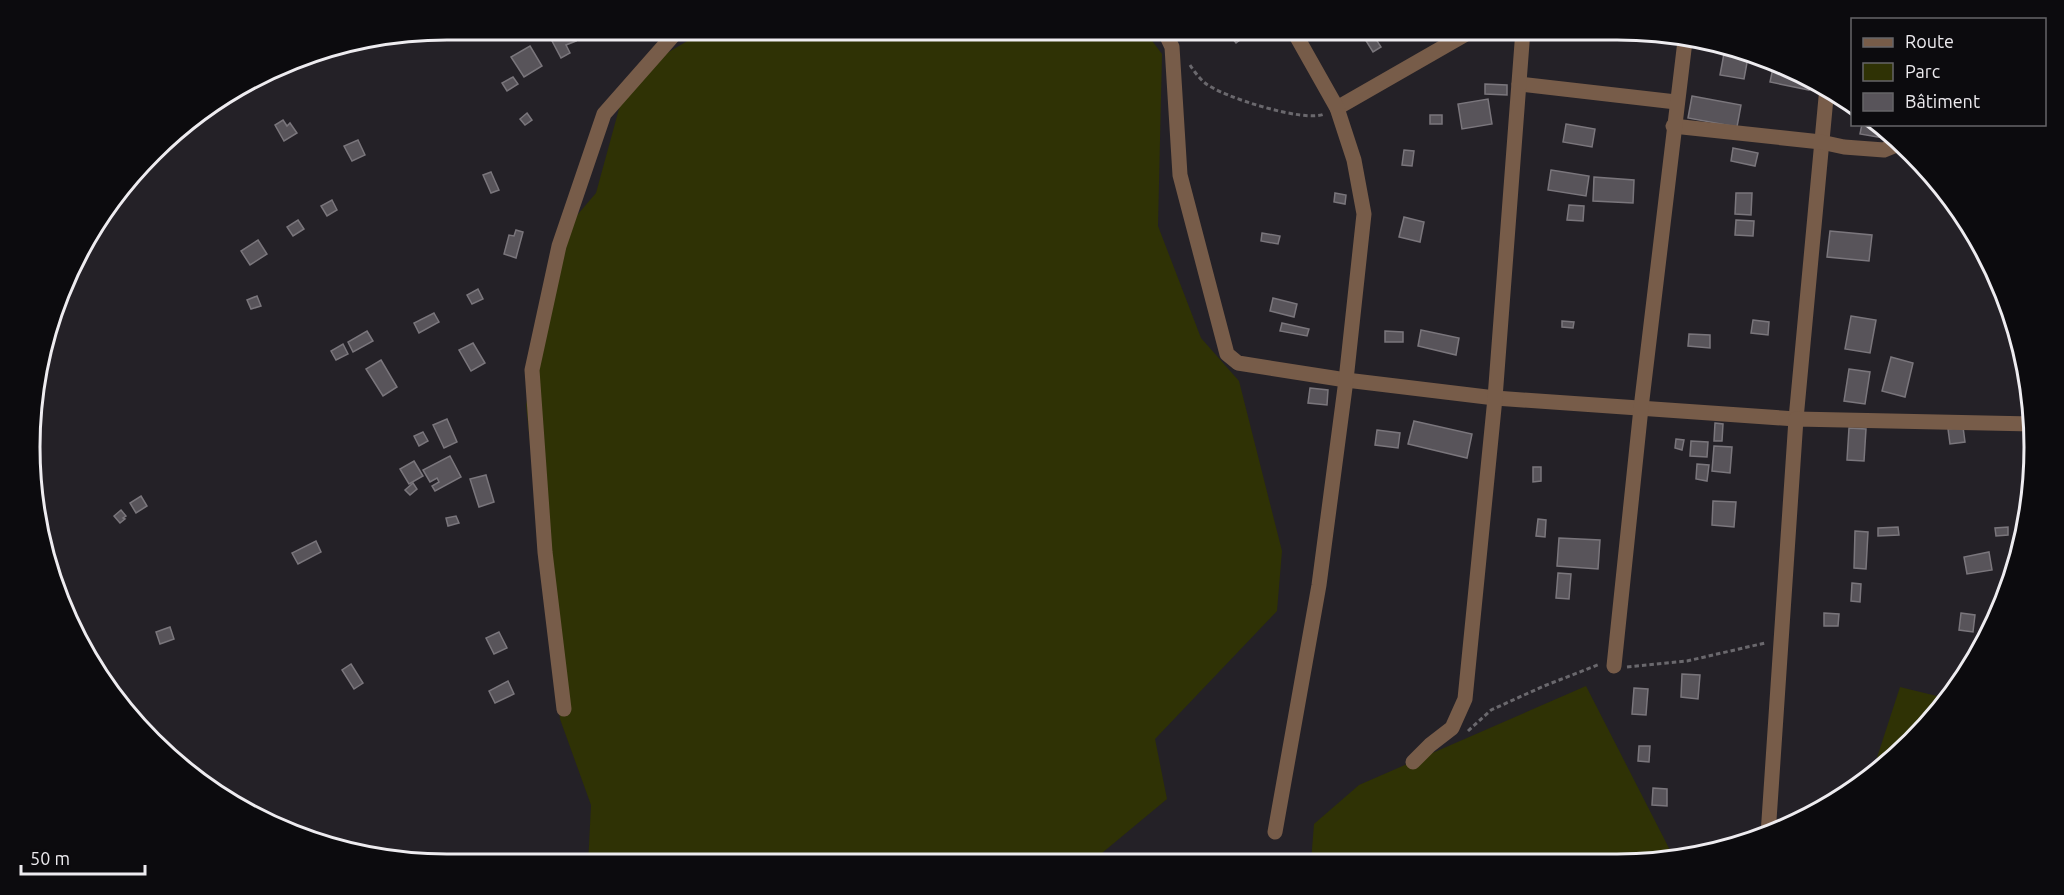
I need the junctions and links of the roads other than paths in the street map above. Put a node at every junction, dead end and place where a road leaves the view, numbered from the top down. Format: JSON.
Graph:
{"nodes":[{"id":1,"x":669,"y":40,"type":"edge"},
{"id":2,"x":1169,"y":40,"type":"edge"},
{"id":3,"x":1299,"y":40,"type":"edge"},
{"id":4,"x":1456,"y":40,"type":"edge"},
{"id":5,"x":1522,"y":40,"type":"edge"},
{"id":6,"x":1684,"y":46,"type":"edge"},
{"id":7,"x":1519,"y":84,"type":"junction"},
{"id":8,"x":1826,"y":98,"type":"edge"},
{"id":9,"x":1676,"y":102,"type":"junction"},
{"id":10,"x":1337,"y":108,"type":"junction"},
{"id":11,"x":1673,"y":126,"type":"junction"},
{"id":12,"x":1821,"y":142,"type":"junction"},
{"id":13,"x":1891,"y":147,"type":"edge"},
{"id":14,"x":1346,"y":380,"type":"junction"},
{"id":15,"x":1495,"y":398,"type":"junction"},
{"id":16,"x":1641,"y":408,"type":"junction"},
{"id":17,"x":1796,"y":418,"type":"junction"},
{"id":18,"x":2023,"y":424,"type":"edge"},
{"id":19,"x":1614,"y":666,"type":"road end"},
{"id":20,"x":564,"y":709,"type":"dead end"},
{"id":21,"x":1413,"y":762,"type":"dead end"},
{"id":22,"x":1769,"y":825,"type":"edge"},
{"id":23,"x":1275,"y":832,"type":"dead end"}],
"edges":[{"from":1,"to":20,"type":"street"},
{"from":2,"to":14,"type":"street"},
{"from":3,"to":10,"type":"street"},
{"from":4,"to":10,"type":"street"},
{"from":5,"to":7,"type":"street"},
{"from":6,"to":9,"type":"street"},
{"from":7,"to":9,"type":"street"},
{"from":7,"to":15,"type":"street"},
{"from":8,"to":12,"type":"street"},
{"from":9,"to":11,"type":"street"},
{"from":10,"to":14,"type":"street"},
{"from":11,"to":12,"type":"street"},
{"from":11,"to":16,"type":"street"},
{"from":12,"to":13,"type":"street"},
{"from":12,"to":17,"type":"street"},
{"from":14,"to":15,"type":"street"},
{"from":14,"to":23,"type":"street"},
{"from":15,"to":16,"type":"street"},
{"from":15,"to":21,"type":"street"},
{"from":16,"to":17,"type":"street"},
{"from":16,"to":19,"type":"street"},
{"from":17,"to":18,"type":"street"},
{"from":17,"to":22,"type":"street"}]}
